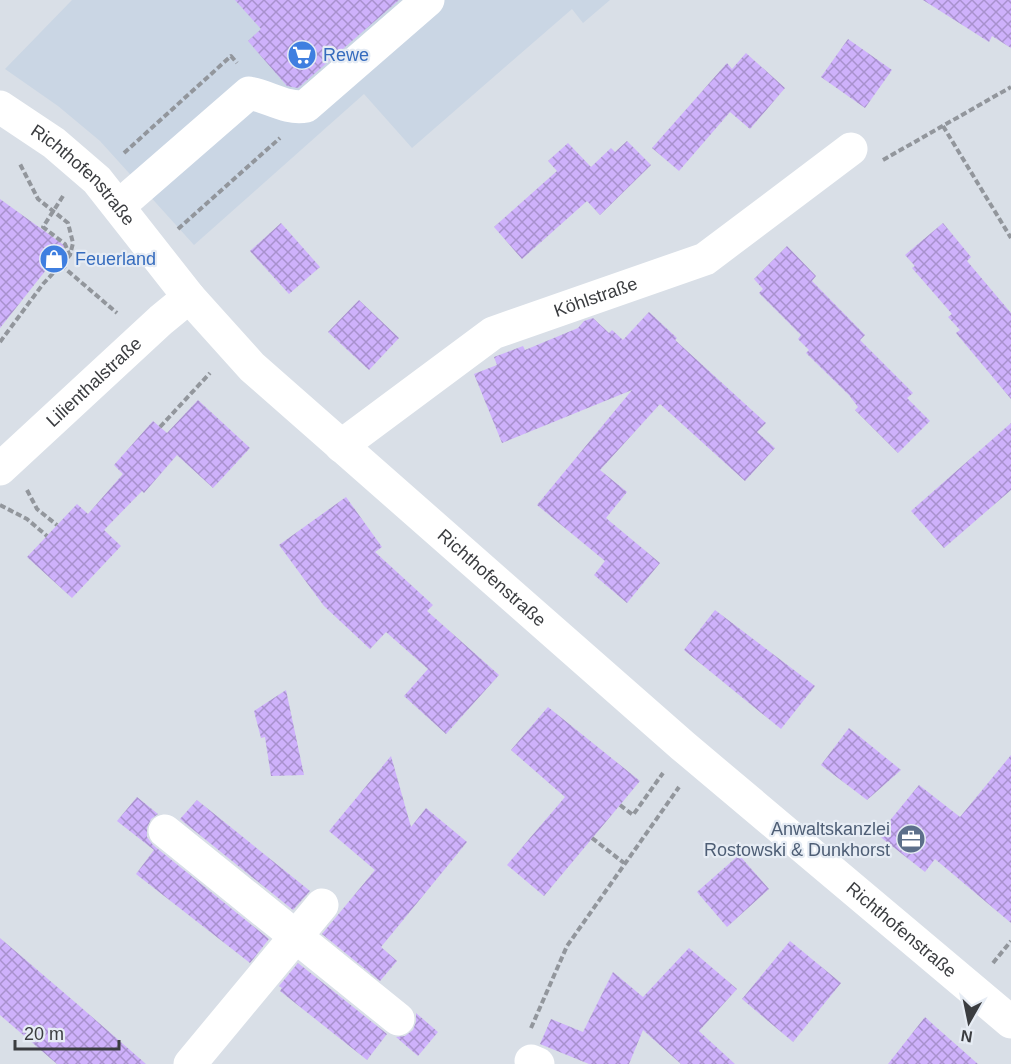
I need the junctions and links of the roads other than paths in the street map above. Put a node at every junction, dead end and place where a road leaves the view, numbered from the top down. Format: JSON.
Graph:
{"nodes":[{"id":1,"x":428,"y":0,"type":"edge"},
{"id":2,"x":0,"y":107,"type":"edge"},
{"id":3,"x":851,"y":149,"type":"road end"},
{"id":4,"x":119,"y":207,"type":"junction"},
{"id":5,"x":189,"y":297,"type":"junction"},
{"id":6,"x":341,"y":446,"type":"junction"},
{"id":7,"x":5,"y":464,"type":"edge"},
{"id":8,"x":165,"y":831,"type":"dead end"},
{"id":9,"x":322,"y":905,"type":"dead end"},
{"id":10,"x":296,"y":936,"type":"junction"},
{"id":11,"x":398,"y":1019,"type":"dead end"},
{"id":12,"x":1011,"y":1022,"type":"edge"},
{"id":13,"x":190,"y":1064,"type":"edge"}],
"edges":[{"from":1,"to":4,"type":"street"},
{"from":2,"to":4,"type":"street","name":"Richthofenstraße"},
{"from":3,"to":6,"type":"street","name":"Köhlstraße"},
{"from":4,"to":5,"type":"street","name":"Richthofenstraße"},
{"from":5,"to":6,"type":"street","name":"Richthofenstraße"},
{"from":5,"to":7,"type":"street","name":"Lilienthalstraße"},
{"from":6,"to":12,"type":"street","name":"Richthofenstraße"},
{"from":8,"to":10,"type":"street"},
{"from":9,"to":10,"type":"street"},
{"from":10,"to":11,"type":"street"},
{"from":10,"to":13,"type":"street"}]}
